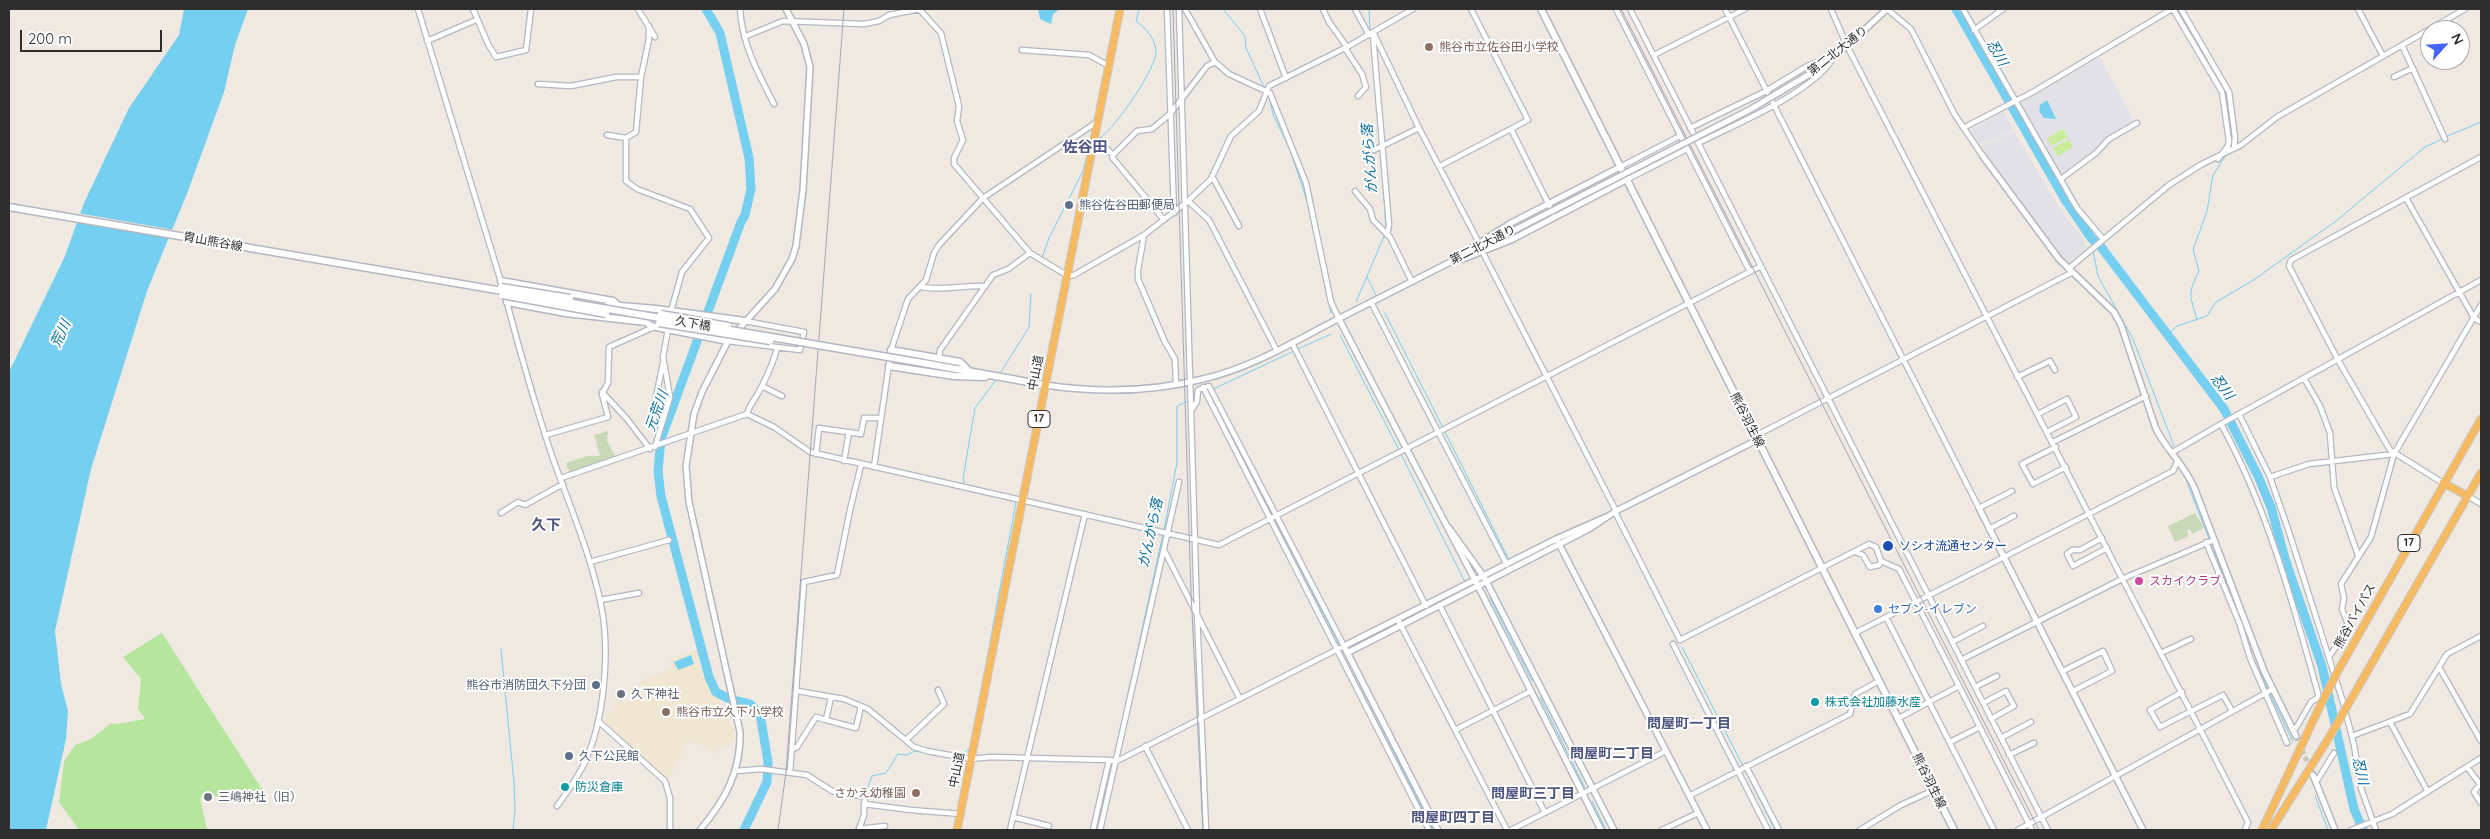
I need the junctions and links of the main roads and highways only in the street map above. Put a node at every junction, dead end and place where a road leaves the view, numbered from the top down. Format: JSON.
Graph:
{"nodes":[{"id":1,"x":1120,"y":9,"type":"edge"},
{"id":2,"x":1541,"y":9,"type":"edge"},
{"id":3,"x":9,"y":207,"type":"edge"},
{"id":4,"x":417,"y":276,"type":"joint"},
{"id":5,"x":450,"y":282,"type":"junction"},
{"id":6,"x":501,"y":282,"type":"road end"},
{"id":7,"x":507,"y":302,"type":"road end"},
{"id":8,"x":620,"y":307,"type":"junction"},
{"id":9,"x":642,"y":309,"type":"junction"},
{"id":10,"x":624,"y":319,"type":"junction"},
{"id":11,"x":745,"y":321,"type":"road end"},
{"id":12,"x":656,"y":325,"type":"junction"},
{"id":13,"x":728,"y":341,"type":"road end"},
{"id":14,"x":826,"y":347,"type":"junction"},
{"id":15,"x":891,"y":350,"type":"road end"},
{"id":16,"x":889,"y":366,"type":"road end"},
{"id":17,"x":969,"y":371,"type":"junction"},
{"id":18,"x":1001,"y":377,"type":"junction"},
{"id":19,"x":1045,"y":385,"type":"junction"},
{"id":20,"x":2481,"y":419,"type":"edge"},
{"id":21,"x":2481,"y":473,"type":"edge"},
{"id":22,"x":2443,"y":483,"type":"junction"},
{"id":23,"x":2468,"y":496,"type":"junction"},
{"id":24,"x":957,"y":830,"type":"edge"},
{"id":25,"x":1954,"y":830,"type":"edge"},
{"id":26,"x":2262,"y":830,"type":"edge"},
{"id":27,"x":2271,"y":830,"type":"edge"}],
"edges":[{"from":1,"to":19,"type":"highway","name":"中山道","number":"17"},
{"from":2,"to":25,"type":"main road","name":"熊谷羽生線"},
{"from":3,"to":4,"type":"main road","name":"胄山熊谷線"},
{"from":4,"to":5,"type":"main road","name":"久下橋"},
{"from":5,"to":8,"type":"main road","bridge":true},
{"from":5,"to":10,"type":"main road","bridge":true},
{"from":5,"to":14,"type":"main road","name":"久下橋","bridge":true},
{"from":6,"to":8,"type":"main road"},
{"from":7,"to":10,"type":"main road"},
{"from":8,"to":9,"type":"main road"},
{"from":9,"to":11,"type":"main road"},
{"from":9,"to":14,"type":"main road","bridge":true},
{"from":10,"to":12,"type":"main road"},
{"from":12,"to":13,"type":"main road"},
{"from":12,"to":14,"type":"main road","bridge":true},
{"from":14,"to":17,"type":"main road","name":"久下橋","bridge":true},
{"from":15,"to":17,"type":"main road"},
{"from":16,"to":18,"type":"main road"},
{"from":17,"to":18,"type":"main road"},
{"from":18,"to":19,"type":"main road"},
{"from":19,"to":24,"type":"highway","name":"中山道","number":"17"},
{"from":20,"to":22,"type":"highway","name":"熊谷バイパス","number":"17"},
{"from":21,"to":23,"type":"highway","number":"17"},
{"from":22,"to":23,"type":"highway"},
{"from":22,"to":26,"type":"highway","name":"熊谷バイパス","number":"17","bridge":true},
{"from":23,"to":27,"type":"highway","number":"17","bridge":true}]}
